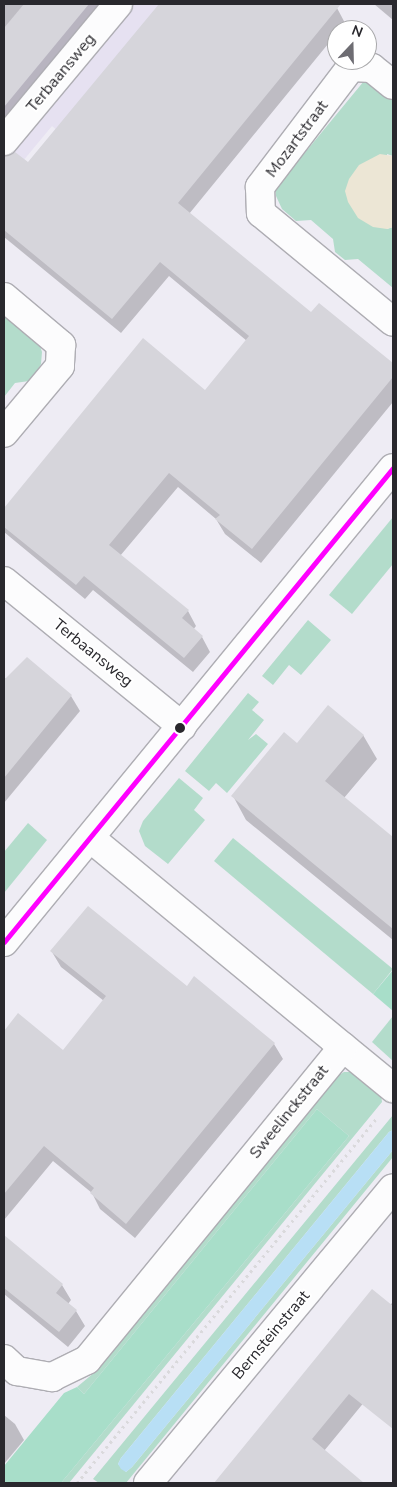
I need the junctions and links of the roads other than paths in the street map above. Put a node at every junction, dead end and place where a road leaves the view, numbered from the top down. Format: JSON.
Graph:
{"nodes":[{"id":1,"x":118,"y":4,"type":"edge"},
{"id":2,"x":393,"y":85,"type":"edge"},
{"id":3,"x":4,"y":142,"type":"edge"},
{"id":4,"x":4,"y":297,"type":"edge"},
{"id":5,"x":393,"y":322,"type":"edge"},
{"id":6,"x":4,"y":433,"type":"edge"},
{"id":7,"x":393,"y":468,"type":"edge"},
{"id":8,"x":4,"y":581,"type":"edge"},
{"id":9,"x":182,"y":726,"type":"junction"},
{"id":10,"x":90,"y":838,"type":"junction"},
{"id":11,"x":4,"y":942,"type":"edge"},
{"id":12,"x":343,"y":1046,"type":"junction"},
{"id":13,"x":393,"y":1088,"type":"edge"},
{"id":14,"x":393,"y":1188,"type":"edge"},
{"id":15,"x":4,"y":1359,"type":"edge"},
{"id":16,"x":148,"y":1483,"type":"edge"}],
"edges":[{"from":1,"to":3,"type":"street","name":"Terbaansweg"},
{"from":2,"to":5,"type":"street","name":"Mozartstraat"},
{"from":4,"to":6,"type":"street"},
{"from":7,"to":9,"type":"street"},
{"from":8,"to":9,"type":"street","name":"Terbaansweg"},
{"from":9,"to":10,"type":"street"},
{"from":10,"to":11,"type":"street"},
{"from":10,"to":12,"type":"street"},
{"from":12,"to":13,"type":"street"},
{"from":12,"to":15,"type":"street","name":"Sweelinckstraat"},
{"from":14,"to":16,"type":"street","name":"Bernsteinstraat"}]}
